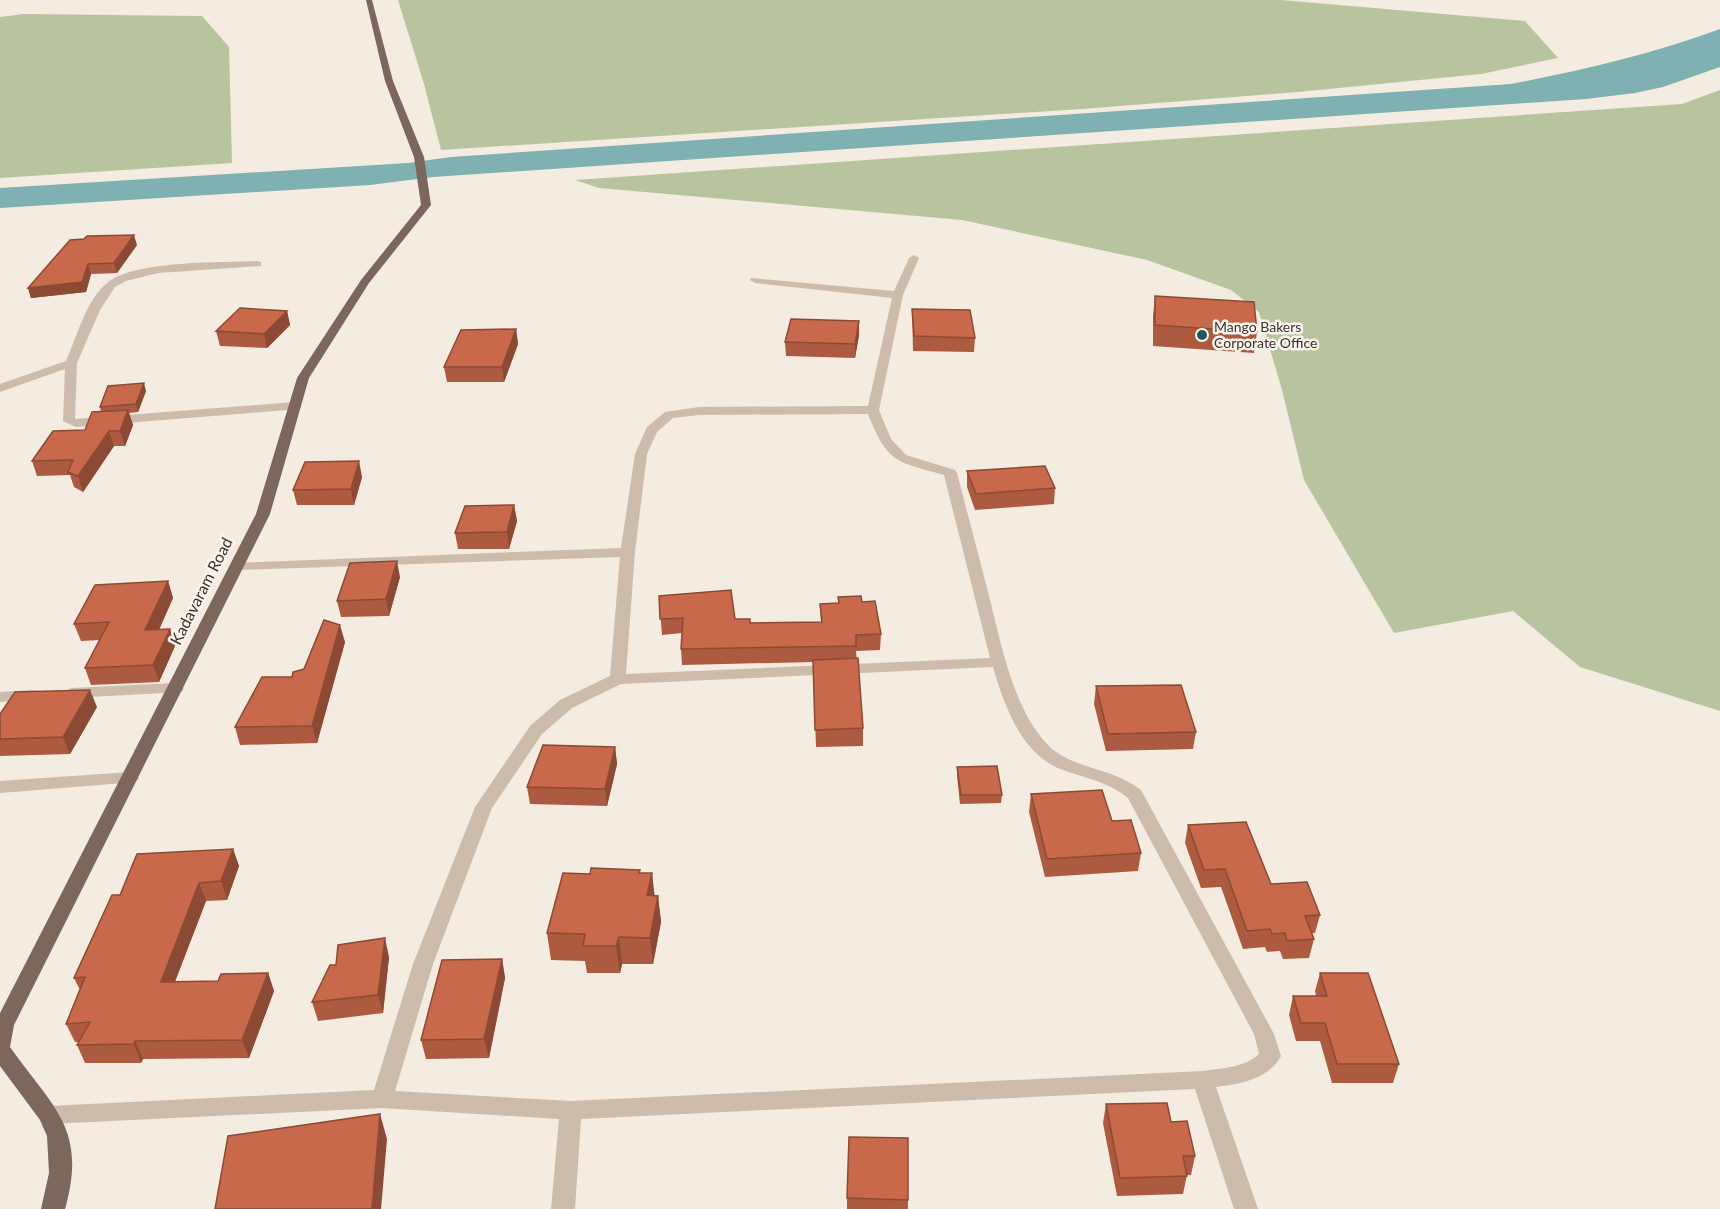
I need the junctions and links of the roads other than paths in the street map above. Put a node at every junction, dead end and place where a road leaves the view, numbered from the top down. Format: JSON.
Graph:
{"nodes":[{"id":1,"x":369,"y":0,"type":"edge"},
{"id":2,"x":914,"y":258,"type":"dead end"},
{"id":3,"x":257,"y":264,"type":"dead end"},
{"id":4,"x":755,"y":280,"type":"dead end"},
{"id":5,"x":898,"y":296,"type":"junction"},
{"id":6,"x":71,"y":363,"type":"junction"},
{"id":7,"x":0,"y":388,"type":"edge"},
{"id":8,"x":295,"y":406,"type":"junction"},
{"id":9,"x":873,"y":410,"type":"junction"},
{"id":10,"x":628,"y":552,"type":"junction"},
{"id":11,"x":237,"y":566,"type":"junction"},
{"id":12,"x":999,"y":662,"type":"junction"},
{"id":13,"x":618,"y":679,"type":"junction"},
{"id":14,"x":176,"y":688,"type":"junction"},
{"id":15,"x":0,"y":697,"type":"edge"},
{"id":16,"x":130,"y":778,"type":"junction"},
{"id":17,"x":0,"y":787,"type":"edge"},
{"id":18,"x":2,"y":1025,"type":"edge"},
{"id":19,"x":0,"y":1048,"type":"edge"},
{"id":20,"x":1203,"y":1080,"type":"junction"},
{"id":21,"x":382,"y":1099,"type":"junction"},
{"id":22,"x":571,"y":1110,"type":"junction"},
{"id":23,"x":49,"y":1115,"type":"junction"},
{"id":24,"x":53,"y":1209,"type":"edge"},
{"id":25,"x":563,"y":1209,"type":"edge"},
{"id":26,"x":1246,"y":1209,"type":"edge"}],
"edges":[{"from":1,"to":8,"type":"main road","name":"Kadavaram Road"},
{"from":2,"to":5,"type":"street"},
{"from":3,"to":6,"type":"street"},
{"from":4,"to":5,"type":"street"},
{"from":5,"to":9,"type":"street"},
{"from":6,"to":7,"type":"street"},
{"from":6,"to":8,"type":"street"},
{"from":8,"to":11,"type":"main road","name":"Kadavaram Road"},
{"from":9,"to":10,"type":"street"},
{"from":9,"to":12,"type":"street"},
{"from":10,"to":11,"type":"street"},
{"from":10,"to":13,"type":"street"},
{"from":11,"to":14,"type":"main road","name":"Kadavaram Road"},
{"from":12,"to":13,"type":"street"},
{"from":12,"to":20,"type":"street"},
{"from":13,"to":21,"type":"street"},
{"from":14,"to":15,"type":"street"},
{"from":14,"to":16,"type":"main road","name":"Kadavaram Road"},
{"from":16,"to":17,"type":"street"},
{"from":16,"to":18,"type":"main road","name":"Kadavaram Road"},
{"from":18,"to":19,"type":"main road","name":"Kadavaram Road"},
{"from":19,"to":23,"type":"main road","name":"Kadavaram Road"},
{"from":20,"to":22,"type":"street"},
{"from":20,"to":26,"type":"street"},
{"from":21,"to":22,"type":"street"},
{"from":21,"to":23,"type":"street"},
{"from":22,"to":25,"type":"street"},
{"from":23,"to":24,"type":"main road","name":"Kadavaram Road"}]}
